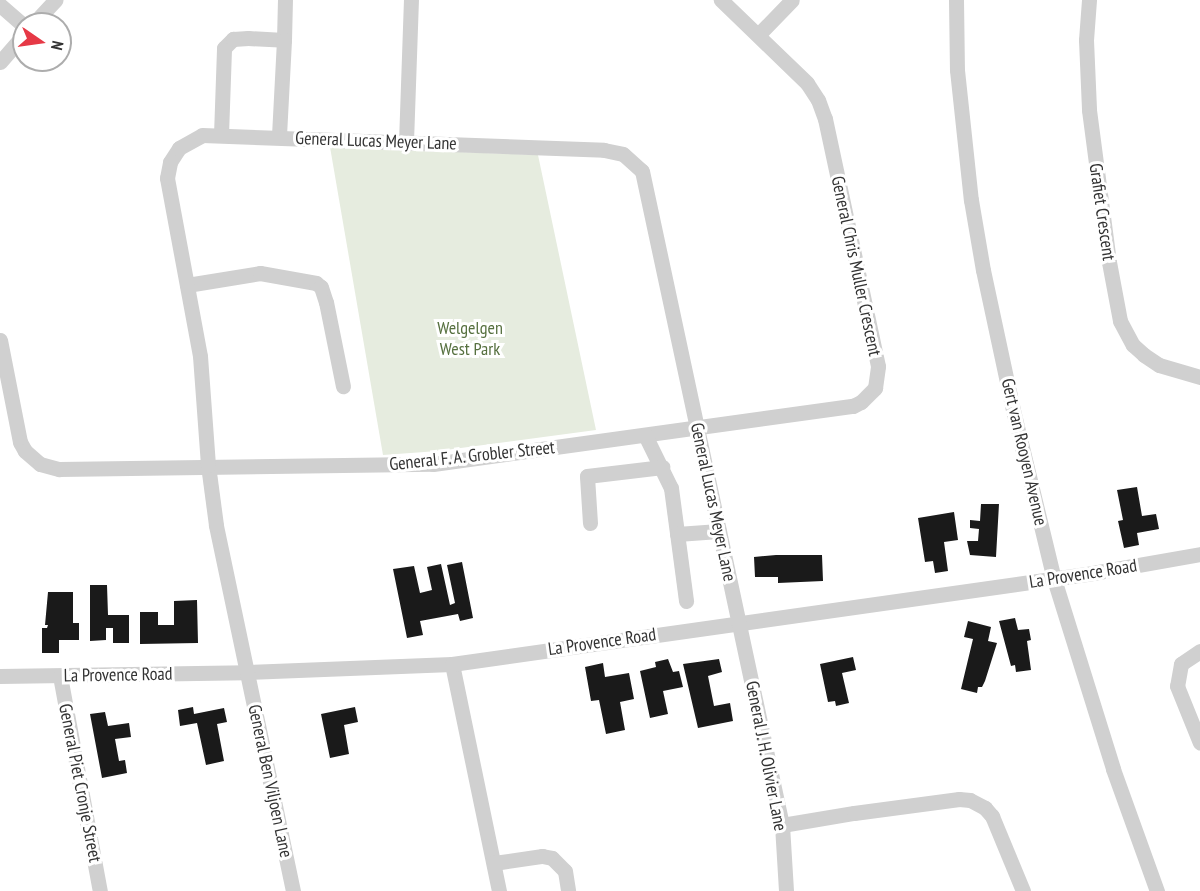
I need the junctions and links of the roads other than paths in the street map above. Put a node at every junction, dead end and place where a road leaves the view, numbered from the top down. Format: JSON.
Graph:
{"nodes":[{"id":1,"x":55,"y":0,"type":"edge"},
{"id":2,"x":285,"y":0,"type":"edge"},
{"id":3,"x":411,"y":0,"type":"edge"},
{"id":4,"x":721,"y":0,"type":"edge"},
{"id":5,"x":792,"y":0,"type":"edge"},
{"id":6,"x":956,"y":0,"type":"edge"},
{"id":7,"x":1089,"y":0,"type":"edge"},
{"id":8,"x":0,"y":5,"type":"edge"},
{"id":9,"x":44,"y":12,"type":"edge"},
{"id":10,"x":12,"y":16,"type":"edge"},
{"id":11,"x":759,"y":34,"type":"junction"},
{"id":12,"x":284,"y":40,"type":"junction"},
{"id":13,"x":12,"y":48,"type":"edge"},
{"id":14,"x":0,"y":62,"type":"edge"},
{"id":15,"x":221,"y":135,"type":"junction"},
{"id":16,"x":279,"y":137,"type":"junction"},
{"id":17,"x":406,"y":142,"type":"junction"},
{"id":18,"x":188,"y":285,"type":"junction"},
{"id":19,"x":0,"y":340,"type":"edge"},
{"id":20,"x":1200,"y":377,"type":"edge"},
{"id":21,"x":343,"y":386,"type":"dead end"},
{"id":22,"x":698,"y":428,"type":"junction"},
{"id":23,"x":645,"y":435,"type":"junction"},
{"id":24,"x":208,"y":465,"type":"junction"},
{"id":25,"x":662,"y":467,"type":"junction"},
{"id":26,"x":590,"y":523,"type":"dead end"},
{"id":27,"x":719,"y":531,"type":"junction"},
{"id":28,"x":677,"y":534,"type":"junction"},
{"id":29,"x":1200,"y":554,"type":"edge"},
{"id":30,"x":1054,"y":579,"type":"junction"},
{"id":31,"x":686,"y":601,"type":"dead end"},
{"id":32,"x":739,"y":623,"type":"junction"},
{"id":33,"x":1200,"y":651,"type":"edge"},
{"id":34,"x":452,"y":664,"type":"junction"},
{"id":35,"x":246,"y":672,"type":"junction"},
{"id":36,"x":0,"y":676,"type":"edge"},
{"id":37,"x":60,"y":676,"type":"junction"},
{"id":38,"x":1200,"y":743,"type":"edge"},
{"id":39,"x":782,"y":825,"type":"junction"},
{"id":40,"x":494,"y":863,"type":"junction"},
{"id":41,"x":100,"y":891,"type":"edge"},
{"id":42,"x":293,"y":891,"type":"edge"},
{"id":43,"x":499,"y":891,"type":"edge"},
{"id":44,"x":568,"y":891,"type":"edge"},
{"id":45,"x":786,"y":891,"type":"edge"},
{"id":46,"x":1023,"y":891,"type":"edge"},
{"id":47,"x":1157,"y":891,"type":"edge"}],
"edges":[{"from":1,"to":9,"type":"street"},
{"from":2,"to":12,"type":"street"},
{"from":3,"to":17,"type":"street"},
{"from":4,"to":11,"type":"street","name":"General Chris Muller Crescent"},
{"from":5,"to":11,"type":"street"},
{"from":6,"to":30,"type":"street","name":"Gert van Rooyen Avenue"},
{"from":7,"to":20,"type":"street","name":"Grafiet Crescent"},
{"from":8,"to":10,"type":"street"},
{"from":11,"to":22,"type":"street","name":"General Chris Muller Crescent"},
{"from":12,"to":15,"type":"street"},
{"from":12,"to":16,"type":"street"},
{"from":13,"to":14,"type":"street"},
{"from":15,"to":16,"type":"street","name":"General Lucas Meyer Lane"},
{"from":15,"to":18,"type":"street","name":"General Lucas Meyer Lane"},
{"from":16,"to":17,"type":"street","name":"General Lucas Meyer Lane"},
{"from":17,"to":22,"type":"street","name":"General Lucas Meyer Lane"},
{"from":18,"to":21,"type":"street"},
{"from":18,"to":24,"type":"street","name":"General Lucas Meyer Lane"},
{"from":19,"to":24,"type":"street"},
{"from":22,"to":23,"type":"street","name":"General F. A. Grobler Street"},
{"from":22,"to":27,"type":"street","name":"General Lucas Meyer Lane"},
{"from":23,"to":24,"type":"street","name":"General F. A. Grobler Street"},
{"from":23,"to":25,"type":"street"},
{"from":24,"to":35,"type":"street","name":"General Lucas Meyer Lane"},
{"from":25,"to":26,"type":"street"},
{"from":25,"to":28,"type":"street"},
{"from":27,"to":28,"type":"street"},
{"from":27,"to":32,"type":"street","name":"General Lucas Meyer Lane"},
{"from":28,"to":31,"type":"street"},
{"from":29,"to":30,"type":"street","name":"La Provence Road"},
{"from":30,"to":32,"type":"street","name":"La Provence Road"},
{"from":30,"to":47,"type":"street","name":"Gert van Rooyen Avenue"},
{"from":32,"to":34,"type":"street","name":"La Provence Road"},
{"from":32,"to":39,"type":"street","name":"General J. H. Olivier Lane"},
{"from":33,"to":38,"type":"street"},
{"from":34,"to":35,"type":"street","name":"La Provence Road"},
{"from":34,"to":40,"type":"street"},
{"from":35,"to":37,"type":"street","name":"La Provence Road"},
{"from":35,"to":42,"type":"street","name":"General Ben Viljoen Lane"},
{"from":36,"to":37,"type":"street","name":"La Provence Road"},
{"from":37,"to":41,"type":"street","name":"General Piet Cronje Street"},
{"from":39,"to":45,"type":"street","name":"General J. H. Olivier Lane"},
{"from":39,"to":46,"type":"street"},
{"from":40,"to":43,"type":"street"},
{"from":40,"to":44,"type":"street"}]}
